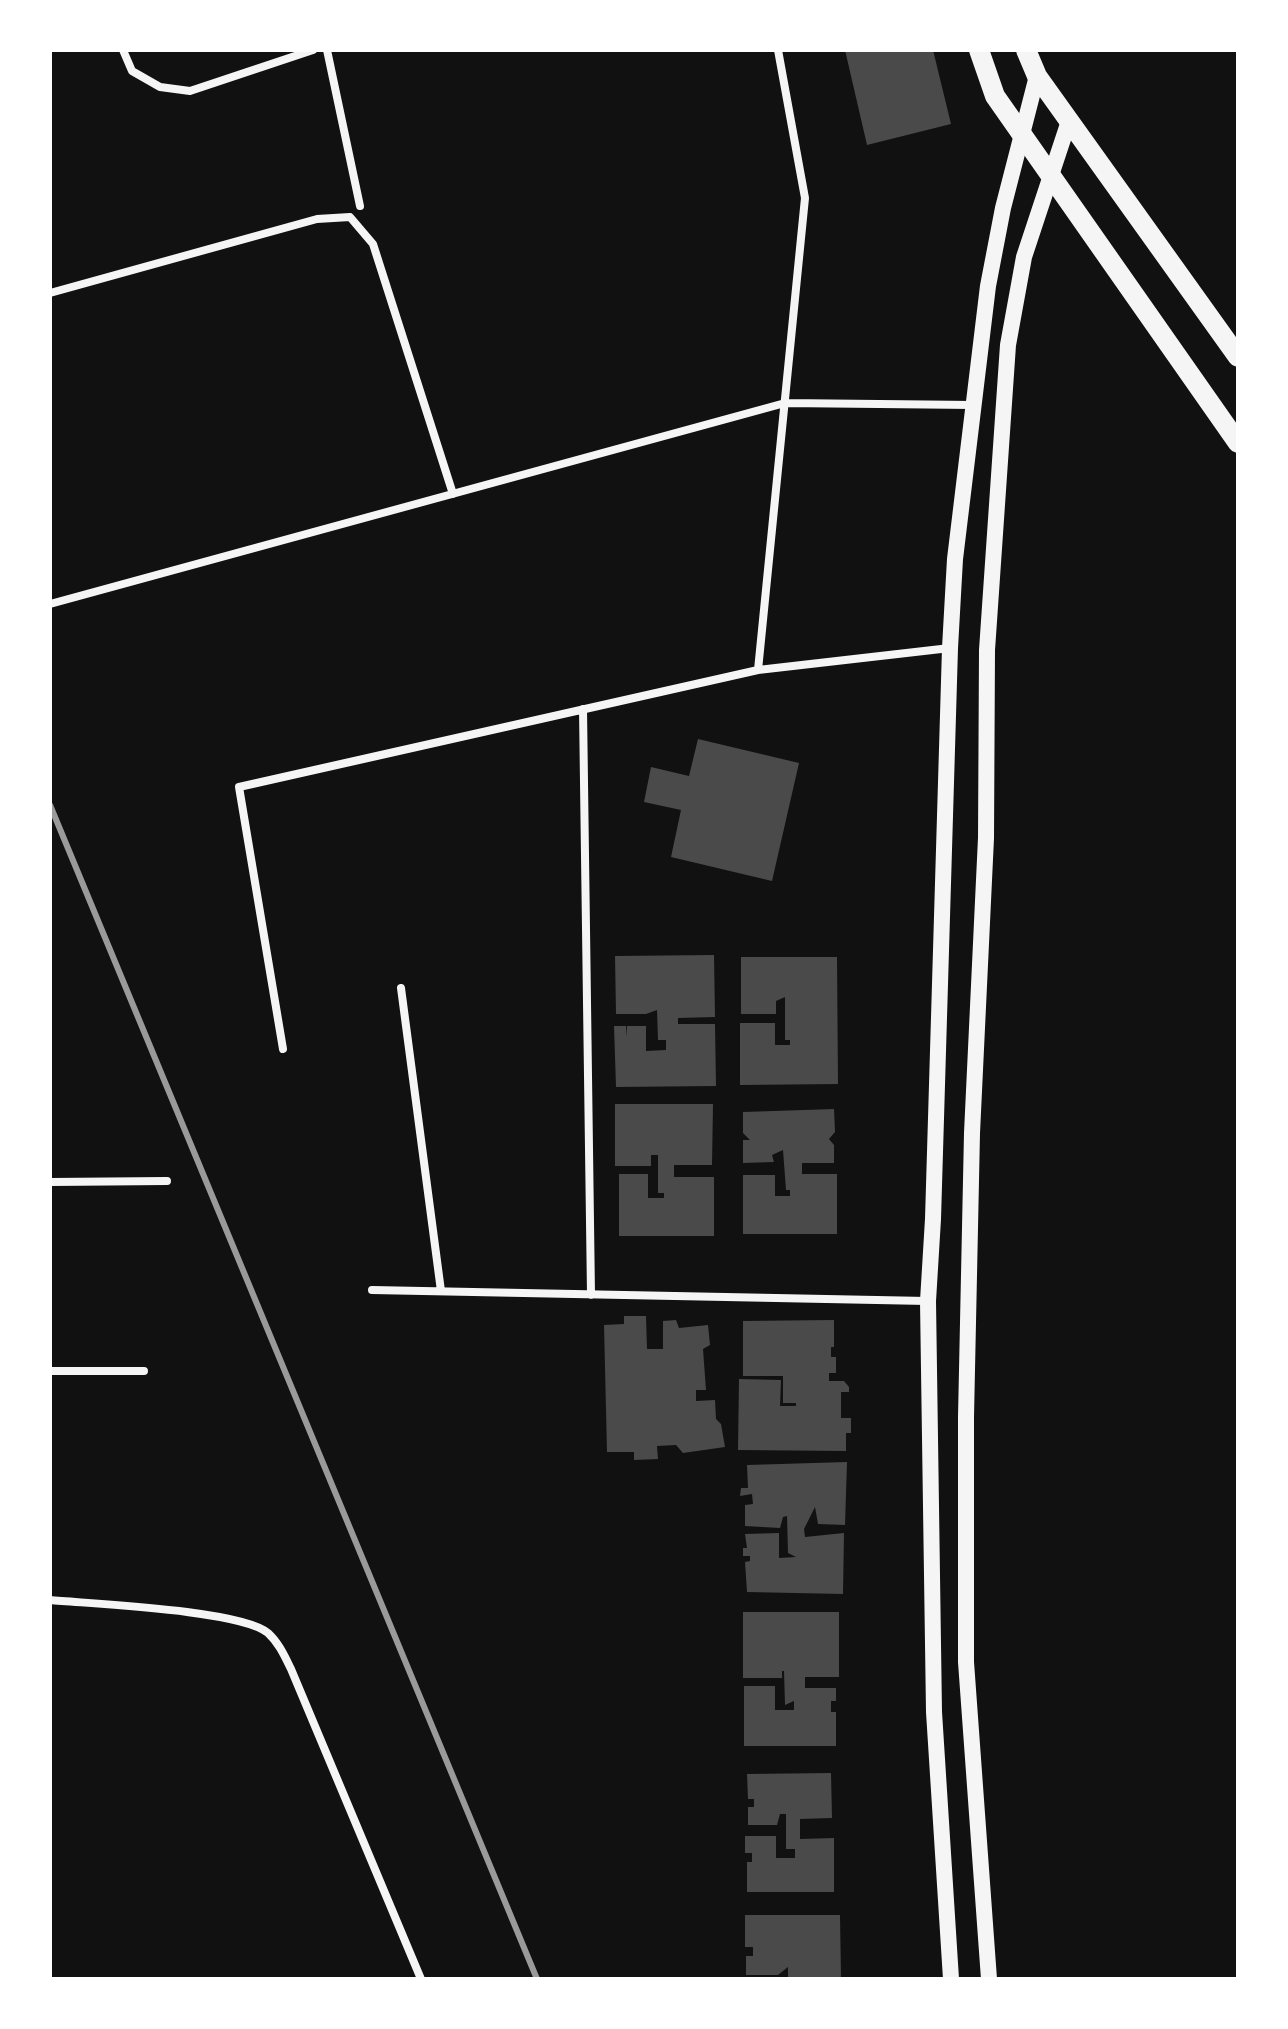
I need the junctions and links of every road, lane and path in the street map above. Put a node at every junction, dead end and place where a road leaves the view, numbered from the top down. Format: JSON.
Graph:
{"nodes":[{"id":1,"x":123,"y":50,"type":"edge"},
{"id":2,"x":313,"y":50,"type":"edge"},
{"id":3,"x":327,"y":50,"type":"edge"},
{"id":4,"x":778,"y":50,"type":"edge"},
{"id":5,"x":979,"y":50,"type":"edge"},
{"id":6,"x":1026,"y":50,"type":"edge"},
{"id":7,"x":1037,"y":76,"type":"junction"},
{"id":8,"x":1069,"y":121,"type":"junction"},
{"id":9,"x":1023,"y":134,"type":"junction"},
{"id":10,"x":1050,"y":174,"type":"junction"},
{"id":11,"x":360,"y":206,"type":"dead end"},
{"id":12,"x":50,"y":293,"type":"edge"},
{"id":13,"x":1238,"y":357,"type":"edge"},
{"id":14,"x":785,"y":403,"type":"junction"},
{"id":15,"x":974,"y":405,"type":"junction"},
{"id":16,"x":1238,"y":443,"type":"edge"},
{"id":17,"x":453,"y":494,"type":"junction"},
{"id":18,"x":50,"y":604,"type":"edge"},
{"id":19,"x":950,"y":648,"type":"junction"},
{"id":20,"x":758,"y":670,"type":"junction"},
{"id":21,"x":583,"y":709,"type":"junction"},
{"id":22,"x":401,"y":988,"type":"dead end"},
{"id":23,"x":283,"y":1049,"type":"dead end"},
{"id":24,"x":167,"y":1181,"type":"dead end"},
{"id":25,"x":50,"y":1182,"type":"edge"},
{"id":26,"x":372,"y":1290,"type":"dead end"},
{"id":27,"x":441,"y":1291,"type":"junction"},
{"id":28,"x":591,"y":1295,"type":"junction"},
{"id":29,"x":928,"y":1301,"type":"junction"},
{"id":30,"x":50,"y":1371,"type":"edge"},
{"id":31,"x":144,"y":1371,"type":"dead end"},
{"id":32,"x":50,"y":1600,"type":"edge"},
{"id":33,"x":421,"y":1979,"type":"edge"},
{"id":34,"x":951,"y":1979,"type":"edge"},
{"id":35,"x":989,"y":1979,"type":"edge"}],
"edges":[{"from":1,"to":2,"type":"street"},
{"from":3,"to":11,"type":"street"},
{"from":4,"to":14,"type":"street"},
{"from":5,"to":9,"type":"main road"},
{"from":6,"to":7,"type":"main road"},
{"from":7,"to":8,"type":"main road"},
{"from":7,"to":9,"type":"main road"},
{"from":8,"to":10,"type":"main road"},
{"from":8,"to":13,"type":"main road"},
{"from":9,"to":10,"type":"main road"},
{"from":9,"to":15,"type":"main road"},
{"from":10,"to":16,"type":"main road"},
{"from":10,"to":35,"type":"main road"},
{"from":12,"to":17,"type":"street"},
{"from":14,"to":15,"type":"street"},
{"from":14,"to":17,"type":"street"},
{"from":14,"to":20,"type":"street"},
{"from":15,"to":19,"type":"main road"},
{"from":17,"to":18,"type":"street"},
{"from":19,"to":20,"type":"street"},
{"from":19,"to":29,"type":"main road"},
{"from":20,"to":21,"type":"street"},
{"from":21,"to":23,"type":"street"},
{"from":21,"to":28,"type":"street"},
{"from":22,"to":27,"type":"street"},
{"from":24,"to":25,"type":"street"},
{"from":26,"to":27,"type":"street"},
{"from":27,"to":28,"type":"street"},
{"from":28,"to":29,"type":"street"},
{"from":29,"to":34,"type":"main road"},
{"from":30,"to":31,"type":"street"},
{"from":32,"to":33,"type":"street"}]}
